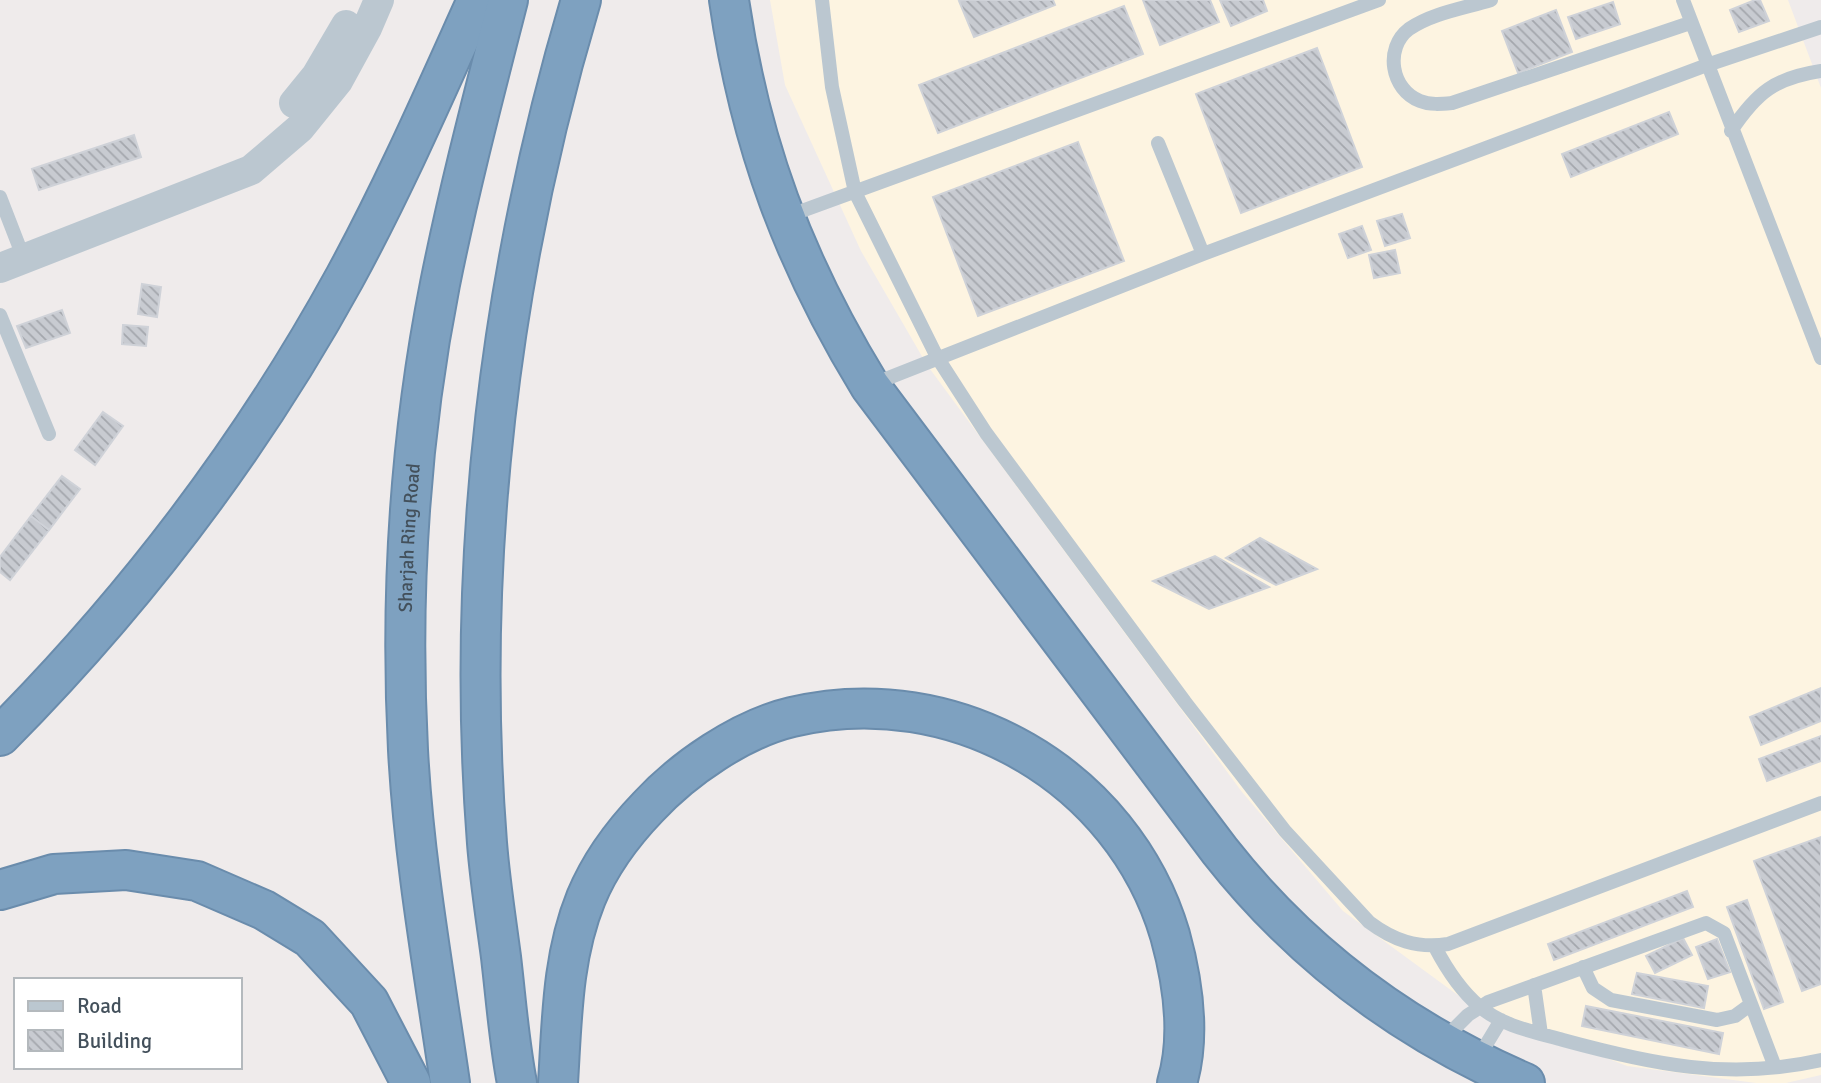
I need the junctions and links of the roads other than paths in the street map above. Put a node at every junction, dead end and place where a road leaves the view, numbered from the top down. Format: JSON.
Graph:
{"nodes":[{"id":1,"x":357,"y":0,"type":"edge"},
{"id":2,"x":379,"y":0,"type":"edge"},
{"id":3,"x":477,"y":0,"type":"edge"},
{"id":4,"x":508,"y":0,"type":"edge"},
{"id":5,"x":581,"y":0,"type":"edge"},
{"id":6,"x":729,"y":0,"type":"edge"},
{"id":7,"x":822,"y":0,"type":"edge"},
{"id":8,"x":1379,"y":0,"type":"edge"},
{"id":9,"x":1491,"y":0,"type":"edge"},
{"id":10,"x":1683,"y":0,"type":"edge"},
{"id":11,"x":1690,"y":23,"type":"junction"},
{"id":12,"x":1821,"y":27,"type":"edge"},
{"id":13,"x":1707,"y":65,"type":"junction"},
{"id":14,"x":1821,"y":71,"type":"edge"},
{"id":15,"x":1731,"y":131,"type":"junction"},
{"id":16,"x":1158,"y":144,"type":"dead end"},
{"id":17,"x":237,"y":178,"type":"junction"},
{"id":18,"x":855,"y":192,"type":"junction"},
{"id":19,"x":0,"y":197,"type":"edge"},
{"id":20,"x":783,"y":218,"type":"junction"},
{"id":21,"x":1203,"y":254,"type":"junction"},
{"id":22,"x":12,"y":263,"type":"edge"},
{"id":23,"x":0,"y":315,"type":"edge"},
{"id":24,"x":937,"y":357,"type":"junction"},
{"id":25,"x":1821,"y":358,"type":"edge"},
{"id":26,"x":870,"y":386,"type":"junction"},
{"id":27,"x":49,"y":433,"type":"dead end"},
{"id":28,"x":0,"y":736,"type":"edge"},
{"id":29,"x":1821,"y":803,"type":"edge"},
{"id":30,"x":0,"y":890,"type":"edge"},
{"id":31,"x":1434,"y":947,"type":"junction"},
{"id":32,"x":1583,"y":967,"type":"junction"},
{"id":33,"x":1534,"y":985,"type":"junction"},
{"id":34,"x":1750,"y":1005,"type":"junction"},
{"id":35,"x":1480,"y":1007,"type":"junction"},
{"id":36,"x":1502,"y":1020,"type":"junction"},
{"id":37,"x":1541,"y":1034,"type":"junction"},
{"id":38,"x":1440,"y":1043,"type":"junction"},
{"id":39,"x":1821,"y":1060,"type":"edge"},
{"id":40,"x":1475,"y":1062,"type":"junction"},
{"id":41,"x":1775,"y":1067,"type":"junction"},
{"id":42,"x":411,"y":1083,"type":"edge"},
{"id":43,"x":450,"y":1083,"type":"edge"},
{"id":44,"x":517,"y":1083,"type":"edge"},
{"id":45,"x":558,"y":1083,"type":"edge"},
{"id":46,"x":1177,"y":1083,"type":"edge"},
{"id":47,"x":1525,"y":1083,"type":"edge"}],
"edges":[{"from":1,"to":17,"type":"street"},
{"from":2,"to":17,"type":"street"},
{"from":3,"to":28,"type":"highway"},
{"from":4,"to":43,"type":"highway","name":"Sharjah Ring Road"},
{"from":5,"to":44,"type":"highway"},
{"from":6,"to":20,"type":"highway"},
{"from":7,"to":18,"type":"lane"},
{"from":8,"to":18,"type":"lane"},
{"from":9,"to":11,"type":"lane"},
{"from":10,"to":11,"type":"lane"},
{"from":11,"to":13,"type":"lane"},
{"from":12,"to":13,"type":"lane"},
{"from":13,"to":15,"type":"lane"},
{"from":13,"to":21,"type":"lane"},
{"from":14,"to":15,"type":"lane"},
{"from":15,"to":25,"type":"lane"},
{"from":16,"to":21,"type":"lane"},
{"from":17,"to":22,"type":"street"},
{"from":18,"to":20,"type":"lane"},
{"from":18,"to":24,"type":"lane"},
{"from":19,"to":22,"type":"lane"},
{"from":20,"to":26,"type":"highway"},
{"from":21,"to":24,"type":"lane"},
{"from":23,"to":27,"type":"lane"},
{"from":24,"to":26,"type":"lane"},
{"from":24,"to":31,"type":"lane"},
{"from":26,"to":38,"type":"highway"},
{"from":29,"to":31,"type":"lane"},
{"from":30,"to":42,"type":"highway"},
{"from":31,"to":35,"type":"lane"},
{"from":32,"to":33,"type":"lane"},
{"from":32,"to":34,"type":"lane"},
{"from":32,"to":34,"type":"lane"},
{"from":33,"to":35,"type":"lane"},
{"from":33,"to":37,"type":"lane"},
{"from":34,"to":41,"type":"lane"},
{"from":35,"to":36,"type":"lane"},
{"from":35,"to":38,"type":"lane"},
{"from":36,"to":37,"type":"lane"},
{"from":36,"to":40,"type":"lane"},
{"from":37,"to":41,"type":"lane"},
{"from":38,"to":40,"type":"highway"},
{"from":39,"to":41,"type":"lane"},
{"from":40,"to":47,"type":"highway"},
{"from":45,"to":46,"type":"highway"}]}
